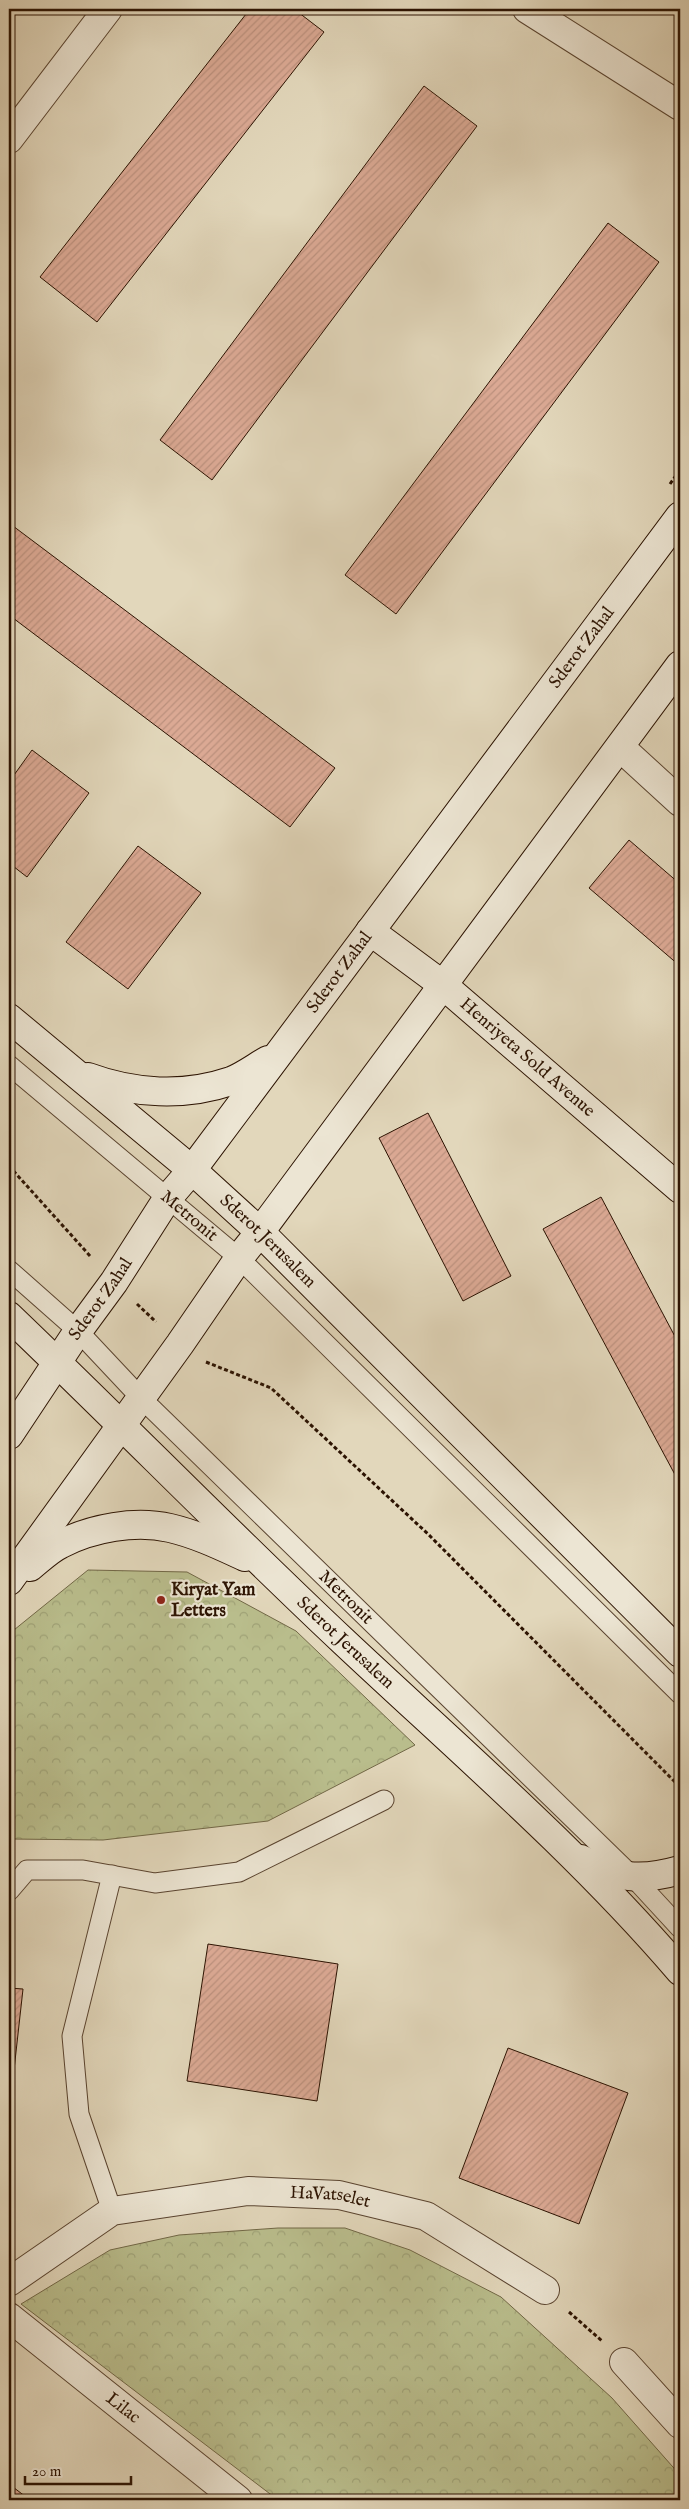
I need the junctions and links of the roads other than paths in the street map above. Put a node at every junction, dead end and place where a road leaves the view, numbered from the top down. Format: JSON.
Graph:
{"nodes":[{"id":1,"x":108,"y":9,"type":"edge"},
{"id":2,"x":528,"y":9,"type":"edge"},
{"id":3,"x":680,"y":106,"type":"edge"},
{"id":4,"x":9,"y":140,"type":"edge"},
{"id":5,"x":680,"y":516,"type":"edge"},
{"id":6,"x":680,"y":665,"type":"edge"},
{"id":7,"x":620,"y":747,"type":"junction"},
{"id":8,"x":680,"y":802,"type":"edge"},
{"id":9,"x":370,"y":931,"type":"junction"},
{"id":10,"x":443,"y":985,"type":"junction"},
{"id":11,"x":9,"y":1018,"type":"edge"},
{"id":12,"x":278,"y":1054,"type":"junction"},
{"id":13,"x":9,"y":1065,"type":"edge"},
{"id":14,"x":74,"y":1071,"type":"junction"},
{"id":15,"x":192,"y":1170,"type":"junction"},
{"id":16,"x":680,"y":1189,"type":"edge"},
{"id":17,"x":167,"y":1200,"type":"junction"},
{"id":18,"x":260,"y":1232,"type":"junction"},
{"id":19,"x":239,"y":1258,"type":"junction"},
{"id":20,"x":9,"y":1270,"type":"edge"},
{"id":21,"x":9,"y":1316,"type":"edge"},
{"id":22,"x":78,"y":1331,"type":"junction"},
{"id":23,"x":58,"y":1363,"type":"junction"},
{"id":24,"x":140,"y":1397,"type":"junction"},
{"id":25,"x":121,"y":1425,"type":"junction"},
{"id":26,"x":9,"y":1435,"type":"edge"},
{"id":27,"x":261,"y":1564,"type":"junction"},
{"id":28,"x":9,"y":1582,"type":"edge"},
{"id":29,"x":680,"y":1653,"type":"edge"},
{"id":30,"x":680,"y":1694,"type":"edge"},
{"id":31,"x":384,"y":1800,"type":"dead end"},
{"id":32,"x":566,"y":1851,"type":"junction"},
{"id":33,"x":680,"y":1870,"type":"edge"},
{"id":34,"x":112,"y":1875,"type":"junction"},
{"id":35,"x":633,"y":1877,"type":"junction"},
{"id":36,"x":9,"y":1891,"type":"edge"},
{"id":37,"x":680,"y":1928,"type":"edge"},
{"id":38,"x":680,"y":1971,"type":"edge"},
{"id":39,"x":112,"y":2211,"type":"junction"},
{"id":40,"x":9,"y":2282,"type":"edge"},
{"id":41,"x":545,"y":2290,"type":"road end"},
{"id":42,"x":9,"y":2317,"type":"edge"},
{"id":43,"x":624,"y":2362,"type":"road end"},
{"id":44,"x":680,"y":2424,"type":"edge"},
{"id":45,"x":238,"y":2500,"type":"edge"}],
"edges":[{"from":1,"to":4,"type":"street"},
{"from":2,"to":3,"type":"street"},
{"from":5,"to":9,"type":"street","name":"Sderot Zahal"},
{"from":6,"to":7,"type":"street"},
{"from":7,"to":8,"type":"street"},
{"from":7,"to":10,"type":"street"},
{"from":9,"to":10,"type":"street","name":"Henriyeta Sold Avenue"},
{"from":9,"to":12,"type":"street","name":"Sderot Zahal"},
{"from":10,"to":16,"type":"street","name":"Henriyeta Sold Avenue"},
{"from":10,"to":18,"type":"street"},
{"from":11,"to":14,"type":"street","name":"Sderot Jerusalem"},
{"from":12,"to":14,"type":"street"},
{"from":12,"to":15,"type":"street","name":"Sderot Zahal"},
{"from":13,"to":17,"type":"lane","name":"Metronit"},
{"from":14,"to":15,"type":"street","name":"Sderot Jerusalem"},
{"from":15,"to":17,"type":"street","name":"Sderot Zahal"},
{"from":15,"to":18,"type":"street","name":"Sderot Jerusalem"},
{"from":17,"to":19,"type":"lane","name":"Metronit"},
{"from":17,"to":22,"type":"street","name":"Sderot Zahal"},
{"from":18,"to":19,"type":"street"},
{"from":18,"to":29,"type":"street","name":"Sderot Jerusalem"},
{"from":19,"to":24,"type":"street"},
{"from":19,"to":30,"type":"lane","name":"Metronit"},
{"from":20,"to":22,"type":"lane","name":"Metronit"},
{"from":21,"to":23,"type":"street","name":"Sderot Jerusalem"},
{"from":22,"to":23,"type":"street","name":"Sderot Zahal"},
{"from":22,"to":24,"type":"lane","name":"Metronit"},
{"from":23,"to":25,"type":"street","name":"Sderot Jerusalem"},
{"from":23,"to":26,"type":"street","name":"Sderot Zahal"},
{"from":24,"to":25,"type":"street"},
{"from":24,"to":35,"type":"lane","name":"Metronit"},
{"from":25,"to":27,"type":"street","name":"Sderot Jerusalem"},
{"from":25,"to":28,"type":"street"},
{"from":27,"to":28,"type":"street"},
{"from":27,"to":32,"type":"street","name":"Sderot Jerusalem"},
{"from":31,"to":34,"type":"lane"},
{"from":32,"to":35,"type":"street"},
{"from":32,"to":38,"type":"street","name":"Sderot Jerusalem"},
{"from":33,"to":35,"type":"street"},
{"from":34,"to":36,"type":"lane"},
{"from":34,"to":39,"type":"lane"},
{"from":35,"to":37,"type":"lane","name":"Metronit"},
{"from":39,"to":40,"type":"street","name":"HaVatselet"},
{"from":39,"to":41,"type":"street","name":"HaVatselet"},
{"from":42,"to":45,"type":"street","name":"Lilac"},
{"from":43,"to":44,"type":"street"}]}
